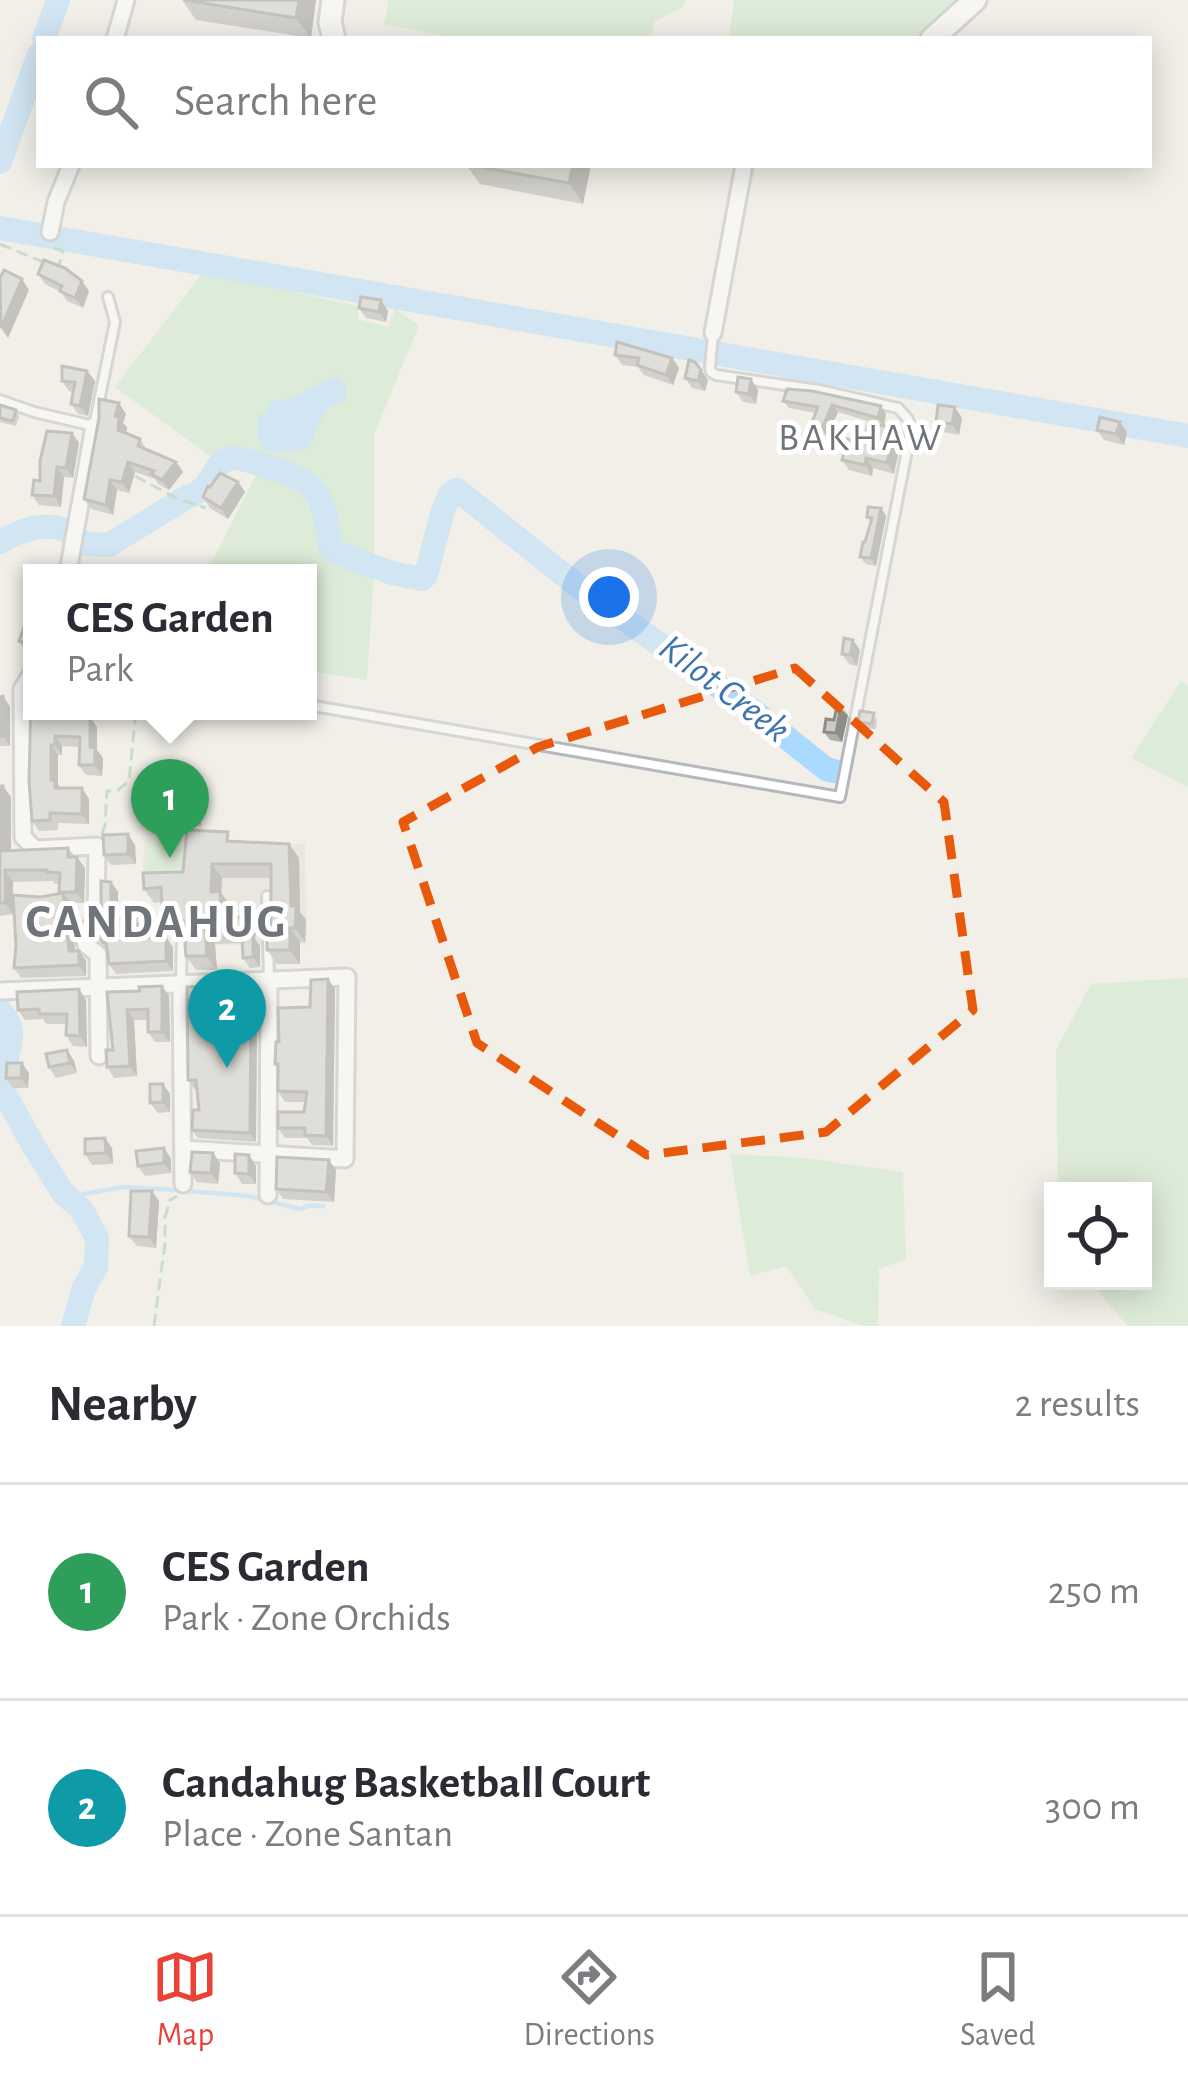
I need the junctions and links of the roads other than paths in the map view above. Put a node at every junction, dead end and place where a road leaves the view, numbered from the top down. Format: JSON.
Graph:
{"nodes":[{"id":1,"x":126,"y":0,"type":"edge"},
{"id":2,"x":333,"y":0,"type":"edge"},
{"id":3,"x":975,"y":0,"type":"edge"},
{"id":4,"x":116,"y":36,"type":"edge"},
{"id":5,"x":333,"y":36,"type":"edge"},
{"id":6,"x":935,"y":36,"type":"edge"},
{"id":7,"x":69,"y":168,"type":"edge"},
{"id":8,"x":743,"y":168,"type":"edge"},
{"id":9,"x":49,"y":238,"type":"road end"},
{"id":10,"x":108,"y":297,"type":"dead end"},
{"id":11,"x":713,"y":333,"type":"joint"},
{"id":12,"x":0,"y":400,"type":"edge"},
{"id":13,"x":94,"y":426,"type":"junction"},
{"id":14,"x":70,"y":564,"type":"edge"},
{"id":15,"x":23,"y":687,"type":"edge"},
{"id":16,"x":317,"y":707,"type":"edge"},
{"id":17,"x":268,"y":896,"type":"edge"},
{"id":18,"x":182,"y":935,"type":"edge"},
{"id":19,"x":269,"y":980,"type":"junction"},
{"id":20,"x":181,"y":985,"type":"junction"},
{"id":21,"x":97,"y":988,"type":"junction"},
{"id":22,"x":2,"y":991,"type":"edge"},
{"id":23,"x":99,"y":1056,"type":"dead end"},
{"id":24,"x":183,"y":1149,"type":"junction"},
{"id":25,"x":270,"y":1154,"type":"junction"},
{"id":26,"x":183,"y":1184,"type":"road end"},
{"id":27,"x":268,"y":1195,"type":"dead end"}],
"edges":[{"from":1,"to":4,"type":"street"},
{"from":2,"to":5,"type":"street"},
{"from":3,"to":6,"type":"street"},
{"from":7,"to":9,"type":"street"},
{"from":8,"to":11,"type":"street"},
{"from":10,"to":13,"type":"lane"},
{"from":11,"to":16,"type":"lane"},
{"from":12,"to":13,"type":"lane"},
{"from":13,"to":14,"type":"street"},
{"from":15,"to":21,"type":"street"},
{"from":17,"to":19,"type":"lane"},
{"from":18,"to":20,"type":"lane"},
{"from":19,"to":20,"type":"street"},
{"from":19,"to":25,"type":"street"},
{"from":19,"to":25,"type":"street"},
{"from":20,"to":21,"type":"street"},
{"from":20,"to":24,"type":"street"},
{"from":21,"to":22,"type":"street"},
{"from":21,"to":23,"type":"street"},
{"from":24,"to":25,"type":"street"},
{"from":24,"to":26,"type":"street"},
{"from":25,"to":27,"type":"street"}]}
